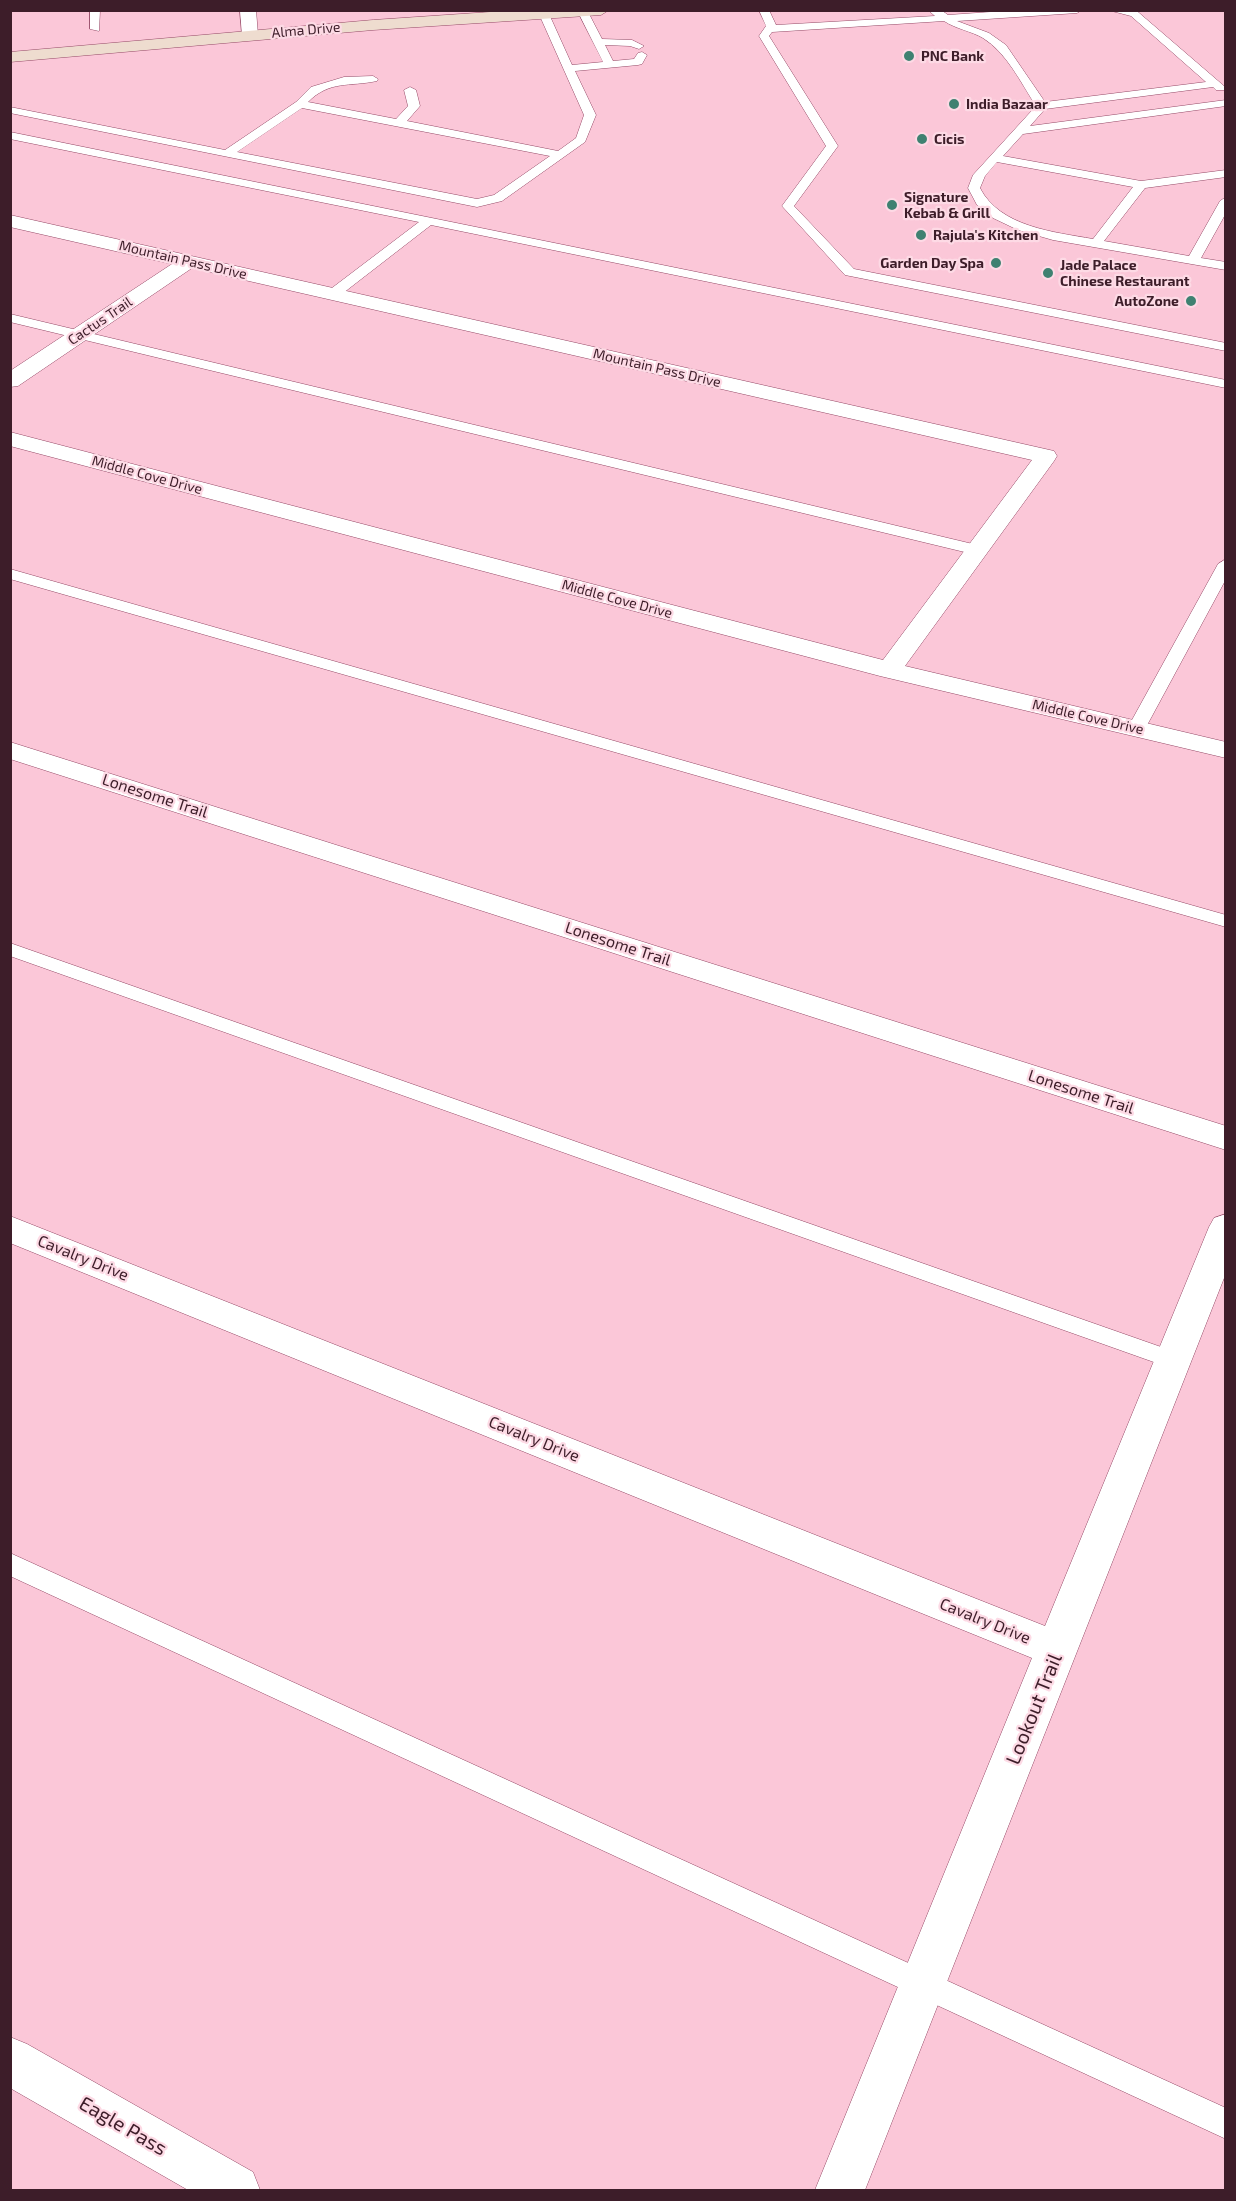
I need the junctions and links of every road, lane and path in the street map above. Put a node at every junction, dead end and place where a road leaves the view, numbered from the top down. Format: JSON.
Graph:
{"nodes":[{"id":1,"x":95,"y":10,"type":"edge"},
{"id":2,"x":601,"y":10,"type":"edge"},
{"id":3,"x":764,"y":10,"type":"edge"},
{"id":4,"x":1077,"y":10,"type":"edge"},
{"id":5,"x":1113,"y":10,"type":"edge"},
{"id":6,"x":582,"y":11,"type":"edge"},
{"id":7,"x":555,"y":12,"type":"edge"},
{"id":8,"x":938,"y":14,"type":"edge"},
{"id":9,"x":249,"y":15,"type":"edge"},
{"id":10,"x":101,"y":28,"type":"joint"},
{"id":11,"x":769,"y":29,"type":"junction"},
{"id":12,"x":74,"y":30,"type":"dead end"},
{"id":13,"x":250,"y":35,"type":"junction"},
{"id":14,"x":598,"y":42,"type":"junction"},
{"id":15,"x":10,"y":57,"type":"edge"},
{"id":16,"x":610,"y":65,"type":"junction"},
{"id":17,"x":570,"y":68,"type":"junction"},
{"id":18,"x":373,"y":79,"type":"dead end"},
{"id":19,"x":1214,"y":84,"type":"junction"},
{"id":20,"x":410,"y":90,"type":"dead end"},
{"id":21,"x":1226,"y":91,"type":"edge"},
{"id":22,"x":1226,"y":103,"type":"edge"},
{"id":23,"x":300,"y":104,"type":"junction"},
{"id":24,"x":1042,"y":106,"type":"junction"},
{"id":25,"x":10,"y":110,"type":"edge"},
{"id":26,"x":400,"y":122,"type":"junction"},
{"id":27,"x":1019,"y":131,"type":"junction"},
{"id":28,"x":10,"y":135,"type":"edge"},
{"id":29,"x":227,"y":154,"type":"junction"},
{"id":30,"x":560,"y":155,"type":"junction"},
{"id":31,"x":994,"y":158,"type":"junction"},
{"id":32,"x":1226,"y":173,"type":"edge"},
{"id":33,"x":1141,"y":185,"type":"junction"},
{"id":34,"x":1226,"y":201,"type":"edge"},
{"id":35,"x":430,"y":220,"type":"junction"},
{"id":36,"x":10,"y":221,"type":"edge"},
{"id":37,"x":1096,"y":243,"type":"junction"},
{"id":38,"x":1193,"y":260,"type":"junction"},
{"id":39,"x":189,"y":261,"type":"junction"},
{"id":40,"x":1226,"y":266,"type":"edge"},
{"id":41,"x":333,"y":294,"type":"junction"},
{"id":42,"x":10,"y":318,"type":"edge"},
{"id":43,"x":80,"y":334,"type":"junction"},
{"id":44,"x":1226,"y":347,"type":"edge"},
{"id":45,"x":10,"y":381,"type":"edge"},
{"id":46,"x":1226,"y":384,"type":"edge"},
{"id":47,"x":10,"y":439,"type":"edge"},
{"id":48,"x":977,"y":550,"type":"junction"},
{"id":49,"x":1226,"y":564,"type":"edge"},
{"id":50,"x":10,"y":574,"type":"edge"},
{"id":51,"x":889,"y":670,"type":"junction"},
{"id":52,"x":1136,"y":729,"type":"junction"},
{"id":53,"x":10,"y":750,"type":"edge"},
{"id":54,"x":1226,"y":750,"type":"edge"},
{"id":55,"x":1226,"y":921,"type":"edge"},
{"id":56,"x":10,"y":949,"type":"edge"},
{"id":57,"x":1226,"y":1138,"type":"edge"},
{"id":58,"x":1226,"y":1227,"type":"edge"},
{"id":59,"x":10,"y":1228,"type":"edge"},
{"id":60,"x":1173,"y":1360,"type":"junction"},
{"id":61,"x":10,"y":1564,"type":"edge"},
{"id":62,"x":1058,"y":1650,"type":"junction"},
{"id":63,"x":922,"y":1986,"type":"junction"},
{"id":64,"x":10,"y":2061,"type":"edge"},
{"id":65,"x":1226,"y":2124,"type":"edge"},
{"id":66,"x":235,"y":2190,"type":"edge"},
{"id":67,"x":840,"y":2190,"type":"edge"}],
"edges":[{"from":1,"to":10,"type":"lane"},
{"from":2,"to":6,"type":"main road","name":"Alma Drive"},
{"from":3,"to":11,"type":"lane"},
{"from":4,"to":8,"type":"lane"},
{"from":5,"to":19,"type":"lane"},
{"from":6,"to":7,"type":"main road","name":"Alma Drive"},
{"from":6,"to":14,"type":"lane"},
{"from":7,"to":13,"type":"main road","name":"Alma Drive"},
{"from":7,"to":17,"type":"lane"},
{"from":8,"to":11,"type":"lane"},
{"from":8,"to":24,"type":"lane"},
{"from":9,"to":13,"type":"street"},
{"from":10,"to":12,"type":"main road"},
{"from":11,"to":44,"type":"lane"},
{"from":13,"to":15,"type":"main road","name":"Alma Drive"},
{"from":14,"to":16,"type":"lane"},
{"from":14,"to":16,"type":"lane"},
{"from":16,"to":17,"type":"lane"},
{"from":17,"to":30,"type":"lane"},
{"from":18,"to":23,"type":"lane"},
{"from":19,"to":21,"type":"lane"},
{"from":19,"to":24,"type":"lane"},
{"from":20,"to":26,"type":"lane"},
{"from":22,"to":27,"type":"lane"},
{"from":23,"to":26,"type":"lane"},
{"from":23,"to":29,"type":"lane"},
{"from":24,"to":27,"type":"lane"},
{"from":25,"to":29,"type":"lane"},
{"from":26,"to":30,"type":"lane"},
{"from":27,"to":31,"type":"lane"},
{"from":28,"to":35,"type":"lane"},
{"from":29,"to":30,"type":"lane"},
{"from":31,"to":33,"type":"lane"},
{"from":31,"to":37,"type":"lane"},
{"from":32,"to":33,"type":"lane"},
{"from":33,"to":37,"type":"lane"},
{"from":34,"to":38,"type":"lane"},
{"from":35,"to":41,"type":"lane"},
{"from":35,"to":46,"type":"lane"},
{"from":36,"to":39,"type":"street","name":"Mountain Pass Drive"},
{"from":37,"to":38,"type":"lane"},
{"from":38,"to":40,"type":"lane"},
{"from":39,"to":41,"type":"street","name":"Mountain Pass Drive"},
{"from":39,"to":43,"type":"street","name":"Cactus Trail"},
{"from":41,"to":48,"type":"street","name":"Mountain Pass Drive"},
{"from":42,"to":43,"type":"lane"},
{"from":43,"to":45,"type":"street","name":"Cactus Trail"},
{"from":43,"to":48,"type":"lane"},
{"from":47,"to":51,"type":"street","name":"Middle Cove Drive"},
{"from":48,"to":51,"type":"street","name":"Mountain Pass Drive"},
{"from":49,"to":52,"type":"lane"},
{"from":50,"to":55,"type":"lane"},
{"from":51,"to":52,"type":"street","name":"Middle Cove Drive"},
{"from":52,"to":54,"type":"street","name":"Middle Cove Drive"},
{"from":53,"to":57,"type":"street","name":"Lonesome Trail"},
{"from":56,"to":60,"type":"lane"},
{"from":58,"to":60,"type":"street","name":"Lookout Trail"},
{"from":59,"to":62,"type":"street","name":"Cavalry Drive"},
{"from":60,"to":62,"type":"street","name":"Lookout Trail"},
{"from":61,"to":63,"type":"lane"},
{"from":62,"to":63,"type":"street","name":"Lookout Trail"},
{"from":63,"to":65,"type":"lane"},
{"from":63,"to":67,"type":"street","name":"Lookout Trail"},
{"from":64,"to":66,"type":"street","name":"Eagle Pass"}]}
